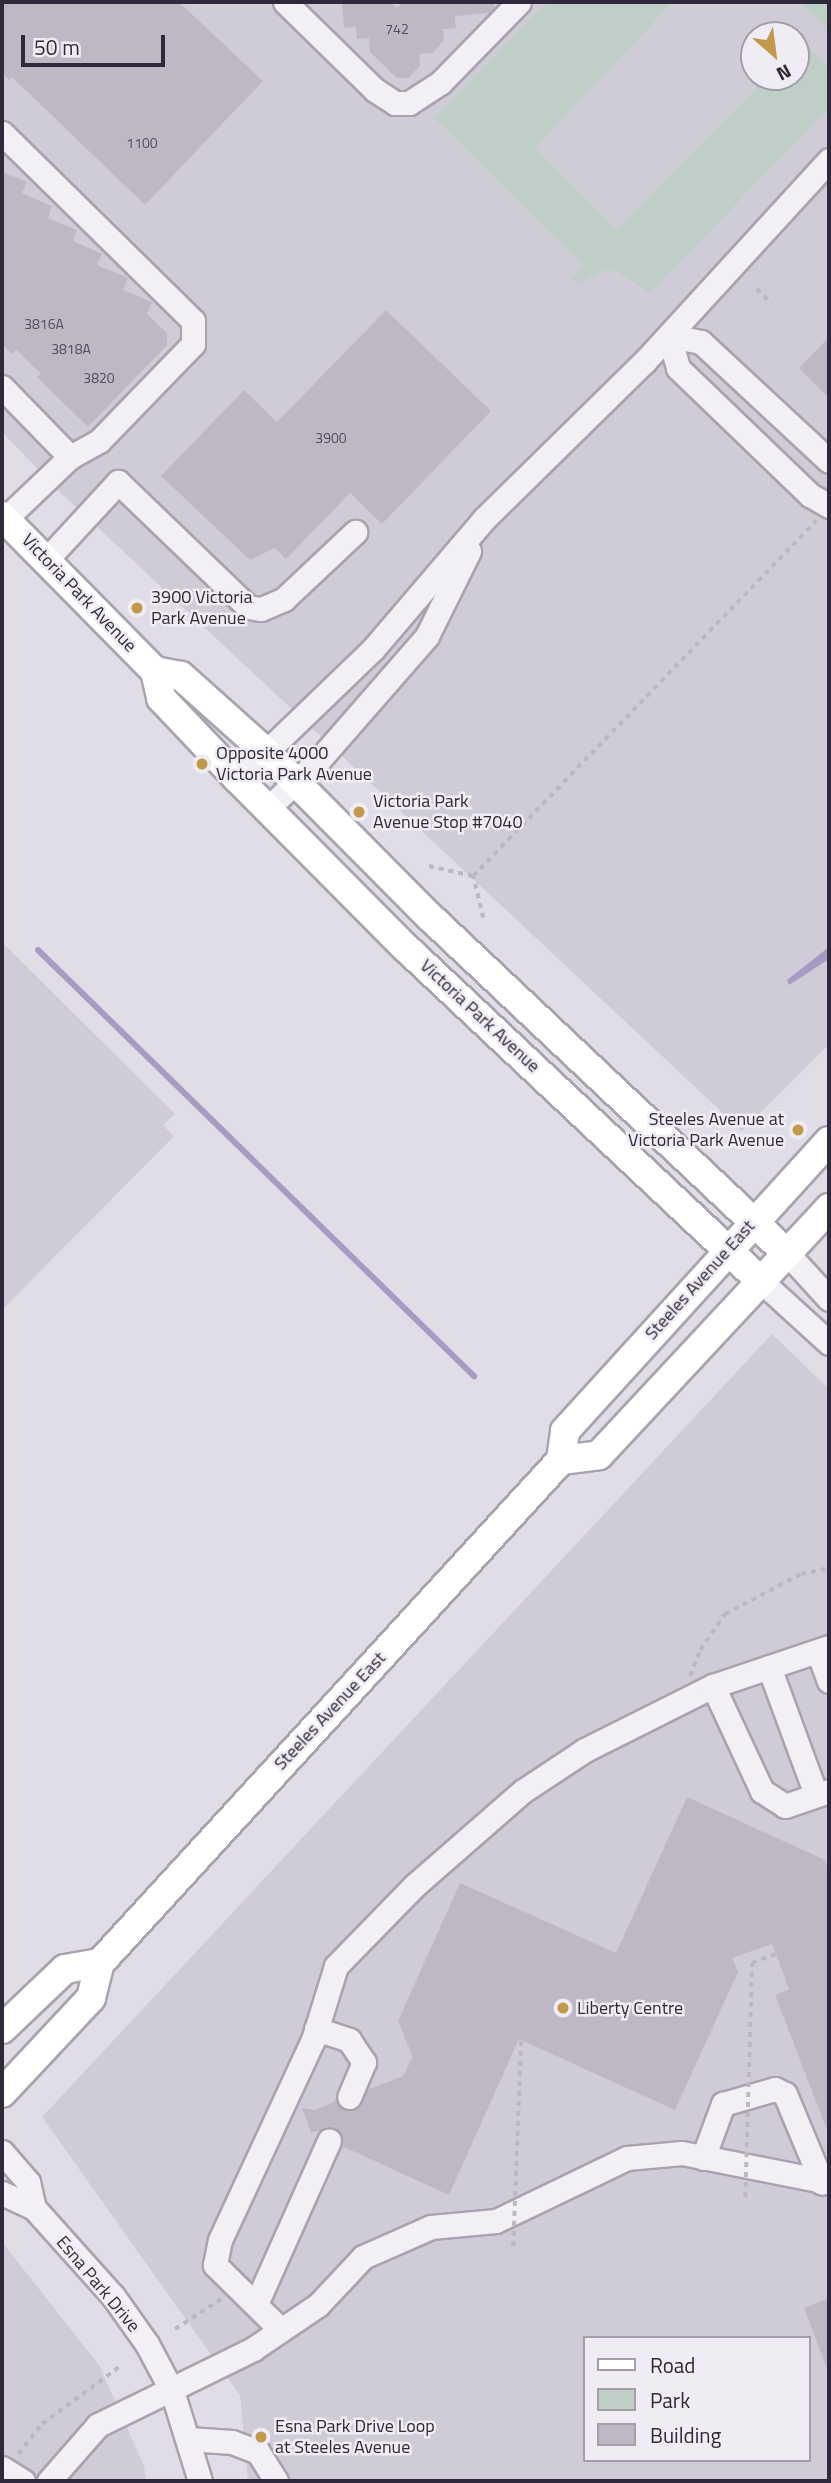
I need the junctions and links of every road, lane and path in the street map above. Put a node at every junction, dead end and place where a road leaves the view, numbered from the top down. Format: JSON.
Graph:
{"nodes":[{"id":1,"x":285,"y":2,"type":"edge"},
{"id":2,"x":519,"y":2,"type":"edge"},
{"id":3,"x":2,"y":133,"type":"edge"},
{"id":4,"x":829,"y":160,"type":"edge"},
{"id":5,"x":757,"y":289,"type":"dead end"},
{"id":6,"x":772,"y":304,"type":"dead end"},
{"id":7,"x":669,"y":335,"type":"junction"},
{"id":8,"x":2,"y":387,"type":"edge"},
{"id":9,"x":71,"y":457,"type":"junction"},
{"id":10,"x":829,"y":461,"type":"edge"},
{"id":11,"x":824,"y":513,"type":"edge"},
{"id":12,"x":3,"y":517,"type":"edge"},
{"id":13,"x":484,"y":519,"type":"junction"},
{"id":14,"x":355,"y":532,"type":"dead end"},
{"id":15,"x":47,"y":559,"type":"junction"},
{"id":16,"x":155,"y":671,"type":"junction"},
{"id":17,"x":266,"y":752,"type":"junction"},
{"id":18,"x":238,"y":779,"type":"junction"},
{"id":19,"x":296,"y":782,"type":"junction"},
{"id":20,"x":268,"y":808,"type":"junction"},
{"id":21,"x":429,"y":866,"type":"dead end"},
{"id":22,"x":473,"y":876,"type":"junction"},
{"id":23,"x":483,"y":918,"type":"dead end"},
{"id":24,"x":829,"y":1141,"type":"edge"},
{"id":25,"x":829,"y":1208,"type":"edge"},
{"id":26,"x":754,"y":1220,"type":"junction"},
{"id":27,"x":726,"y":1250,"type":"junction"},
{"id":28,"x":787,"y":1253,"type":"junction"},
{"id":29,"x":762,"y":1282,"type":"junction"},
{"id":30,"x":829,"y":1299,"type":"edge"},
{"id":31,"x":829,"y":1342,"type":"edge"},
{"id":32,"x":561,"y":1460,"type":"junction"},
{"id":33,"x":829,"y":1567,"type":"edge"},
{"id":34,"x":824,"y":1649,"type":"edge"},
{"id":35,"x":769,"y":1667,"type":"junction"},
{"id":36,"x":829,"y":1681,"type":"edge"},
{"id":37,"x":713,"y":1686,"type":"junction"},
{"id":38,"x":680,"y":1703,"type":"junction"},
{"id":39,"x":823,"y":1793,"type":"edge"},
{"id":40,"x":776,"y":1954,"type":"dead end"},
{"id":41,"x":100,"y":1963,"type":"junction"},
{"id":42,"x":2,"y":2029,"type":"edge"},
{"id":43,"x":316,"y":2029,"type":"junction"},
{"id":44,"x":522,"y":2038,"type":"dead end"},
{"id":45,"x":2,"y":2093,"type":"edge"},
{"id":46,"x":349,"y":2097,"type":"tunnel mouth"},
{"id":47,"x":329,"y":2141,"type":"tunnel mouth"},
{"id":48,"x":2,"y":2152,"type":"edge"},
{"id":49,"x":703,"y":2158,"type":"junction"},
{"id":50,"x":826,"y":2182,"type":"edge"},
{"id":51,"x":2,"y":2193,"type":"edge"},
{"id":52,"x":745,"y":2197,"type":"dead end"},
{"id":53,"x":34,"y":2208,"type":"junction"},
{"id":54,"x":513,"y":2246,"type":"dead end"},
{"id":55,"x":238,"y":2285,"type":"junction"},
{"id":56,"x":256,"y":2304,"type":"junction"},
{"id":57,"x":175,"y":2329,"type":"dead end"},
{"id":58,"x":281,"y":2330,"type":"junction"},
{"id":59,"x":119,"y":2367,"type":"dead end"},
{"id":60,"x":172,"y":2391,"type":"junction"},
{"id":61,"x":188,"y":2439,"type":"junction"},
{"id":62,"x":10,"y":2473,"type":"edge"},
{"id":63,"x":49,"y":2481,"type":"edge"},
{"id":64,"x":200,"y":2481,"type":"edge"},
{"id":65,"x":276,"y":2481,"type":"edge"}],
"edges":[{"from":1,"to":2,"type":"street"},
{"from":3,"to":9,"type":"street"},
{"from":4,"to":7,"type":"street"},
{"from":5,"to":6,"type":"path"},
{"from":7,"to":10,"type":"street"},
{"from":7,"to":11,"type":"street"},
{"from":7,"to":13,"type":"street"},
{"from":8,"to":9,"type":"street"},
{"from":9,"to":12,"type":"street"},
{"from":11,"to":22,"type":"path"},
{"from":12,"to":15,"type":"main road","name":"Victoria Park Avenue"},
{"from":13,"to":17,"type":"street"},
{"from":13,"to":19,"type":"street"},
{"from":14,"to":15,"type":"street"},
{"from":15,"to":16,"type":"main road","name":"Victoria Park Avenue"},
{"from":16,"to":17,"type":"main road","name":"Victoria Park Avenue"},
{"from":16,"to":18,"type":"main road","name":"Victoria Park Avenue"},
{"from":17,"to":18,"type":"street"},
{"from":17,"to":19,"type":"main road","name":"Victoria Park Avenue"},
{"from":18,"to":20,"type":"main road","name":"Victoria Park Avenue"},
{"from":19,"to":20,"type":"street"},
{"from":19,"to":26,"type":"main road","name":"Victoria Park Avenue"},
{"from":20,"to":27,"type":"main road","name":"Victoria Park Avenue"},
{"from":21,"to":22,"type":"path"},
{"from":22,"to":23,"type":"path"},
{"from":24,"to":26,"type":"main road","name":"Steeles Avenue East"},
{"from":25,"to":28,"type":"main road"},
{"from":26,"to":27,"type":"main road","name":"Steeles Avenue East"},
{"from":26,"to":28,"type":"main road","name":"Victoria Park Avenue"},
{"from":27,"to":29,"type":"main road","name":"Victoria Park Avenue"},
{"from":27,"to":32,"type":"main road","name":"Steeles Avenue East"},
{"from":28,"to":29,"type":"main road"},
{"from":28,"to":30,"type":"street","name":"Victoria Park Avenue"},
{"from":29,"to":31,"type":"street","name":"Victoria Park Avenue"},
{"from":29,"to":32,"type":"main road"},
{"from":32,"to":41,"type":"main road","name":"Steeles Avenue East"},
{"from":33,"to":38,"type":"path"},
{"from":34,"to":35,"type":"street"},
{"from":34,"to":36,"type":"street"},
{"from":35,"to":37,"type":"street"},
{"from":35,"to":39,"type":"street"},
{"from":37,"to":38,"type":"street"},
{"from":37,"to":39,"type":"street"},
{"from":38,"to":43,"type":"street"},
{"from":40,"to":52,"type":"path","bridge":true},
{"from":41,"to":42,"type":"main road"},
{"from":41,"to":45,"type":"main road","name":"Steeles Avenue East"},
{"from":43,"to":46,"type":"street"},
{"from":43,"to":55,"type":"street"},
{"from":44,"to":54,"type":"path","bridge":true},
{"from":47,"to":56,"type":"street"},
{"from":48,"to":53,"type":"street","name":"Esna Park Drive"},
{"from":49,"to":50,"type":"street"},
{"from":49,"to":50,"type":"street"},
{"from":49,"to":58,"type":"street"},
{"from":51,"to":53,"type":"street","name":"Esna Park Drive"},
{"from":53,"to":60,"type":"street","name":"Esna Park Drive"},
{"from":55,"to":56,"type":"street"},
{"from":55,"to":57,"type":"path"},
{"from":56,"to":58,"type":"street"},
{"from":58,"to":60,"type":"street"},
{"from":59,"to":62,"type":"path"},
{"from":60,"to":61,"type":"street","name":"Esna Park Drive"},
{"from":60,"to":63,"type":"street"},
{"from":61,"to":64,"type":"street","name":"Esna Park Drive"},
{"from":61,"to":65,"type":"street"}]}
